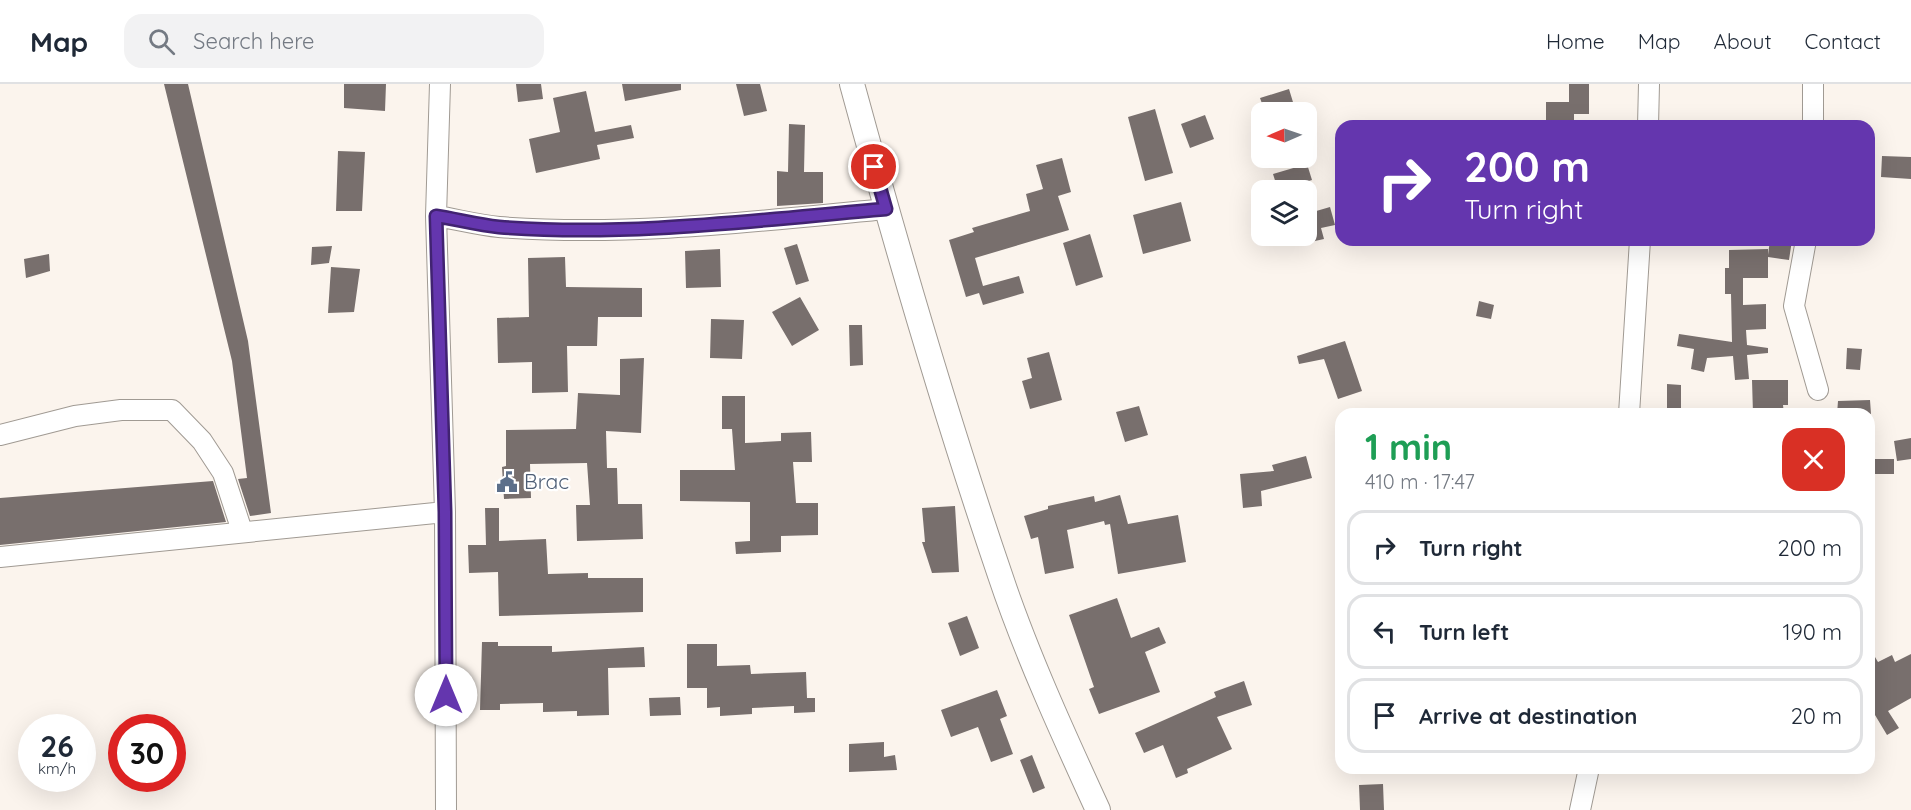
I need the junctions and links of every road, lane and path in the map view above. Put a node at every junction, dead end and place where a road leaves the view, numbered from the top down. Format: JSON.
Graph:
{"nodes":[{"id":1,"x":440,"y":84,"type":"edge"},
{"id":2,"x":852,"y":84,"type":"edge"},
{"id":3,"x":1649,"y":84,"type":"edge"},
{"id":4,"x":1813,"y":84,"type":"edge"},
{"id":5,"x":1648,"y":120,"type":"edge"},
{"id":6,"x":1813,"y":120,"type":"edge"},
{"id":7,"x":886,"y":209,"type":"junction"},
{"id":8,"x":436,"y":216,"type":"junction"},
{"id":9,"x":1640,"y":246,"type":"edge"},
{"id":10,"x":1805,"y":246,"type":"edge"},
{"id":11,"x":1818,"y":390,"type":"dead end"},
{"id":12,"x":1629,"y":408,"type":"edge"},
{"id":13,"x":0,"y":435,"type":"edge"},
{"id":14,"x":445,"y":512,"type":"junction"},
{"id":15,"x":242,"y":531,"type":"junction"},
{"id":16,"x":0,"y":557,"type":"edge"},
{"id":17,"x":1588,"y":774,"type":"edge"},
{"id":18,"x":446,"y":810,"type":"edge"},
{"id":19,"x":1098,"y":810,"type":"edge"},
{"id":20,"x":1580,"y":810,"type":"edge"}],
"edges":[{"from":1,"to":8,"type":"street"},
{"from":2,"to":7,"type":"main road"},
{"from":3,"to":5,"type":"street"},
{"from":4,"to":6,"type":"street"},
{"from":7,"to":8,"type":"street"},
{"from":7,"to":19,"type":"main road"},
{"from":8,"to":14,"type":"street"},
{"from":9,"to":12,"type":"street"},
{"from":10,"to":11,"type":"street"},
{"from":13,"to":15,"type":"street"},
{"from":14,"to":15,"type":"street"},
{"from":14,"to":18,"type":"street"},
{"from":15,"to":16,"type":"street"},
{"from":17,"to":20,"type":"street"}]}
